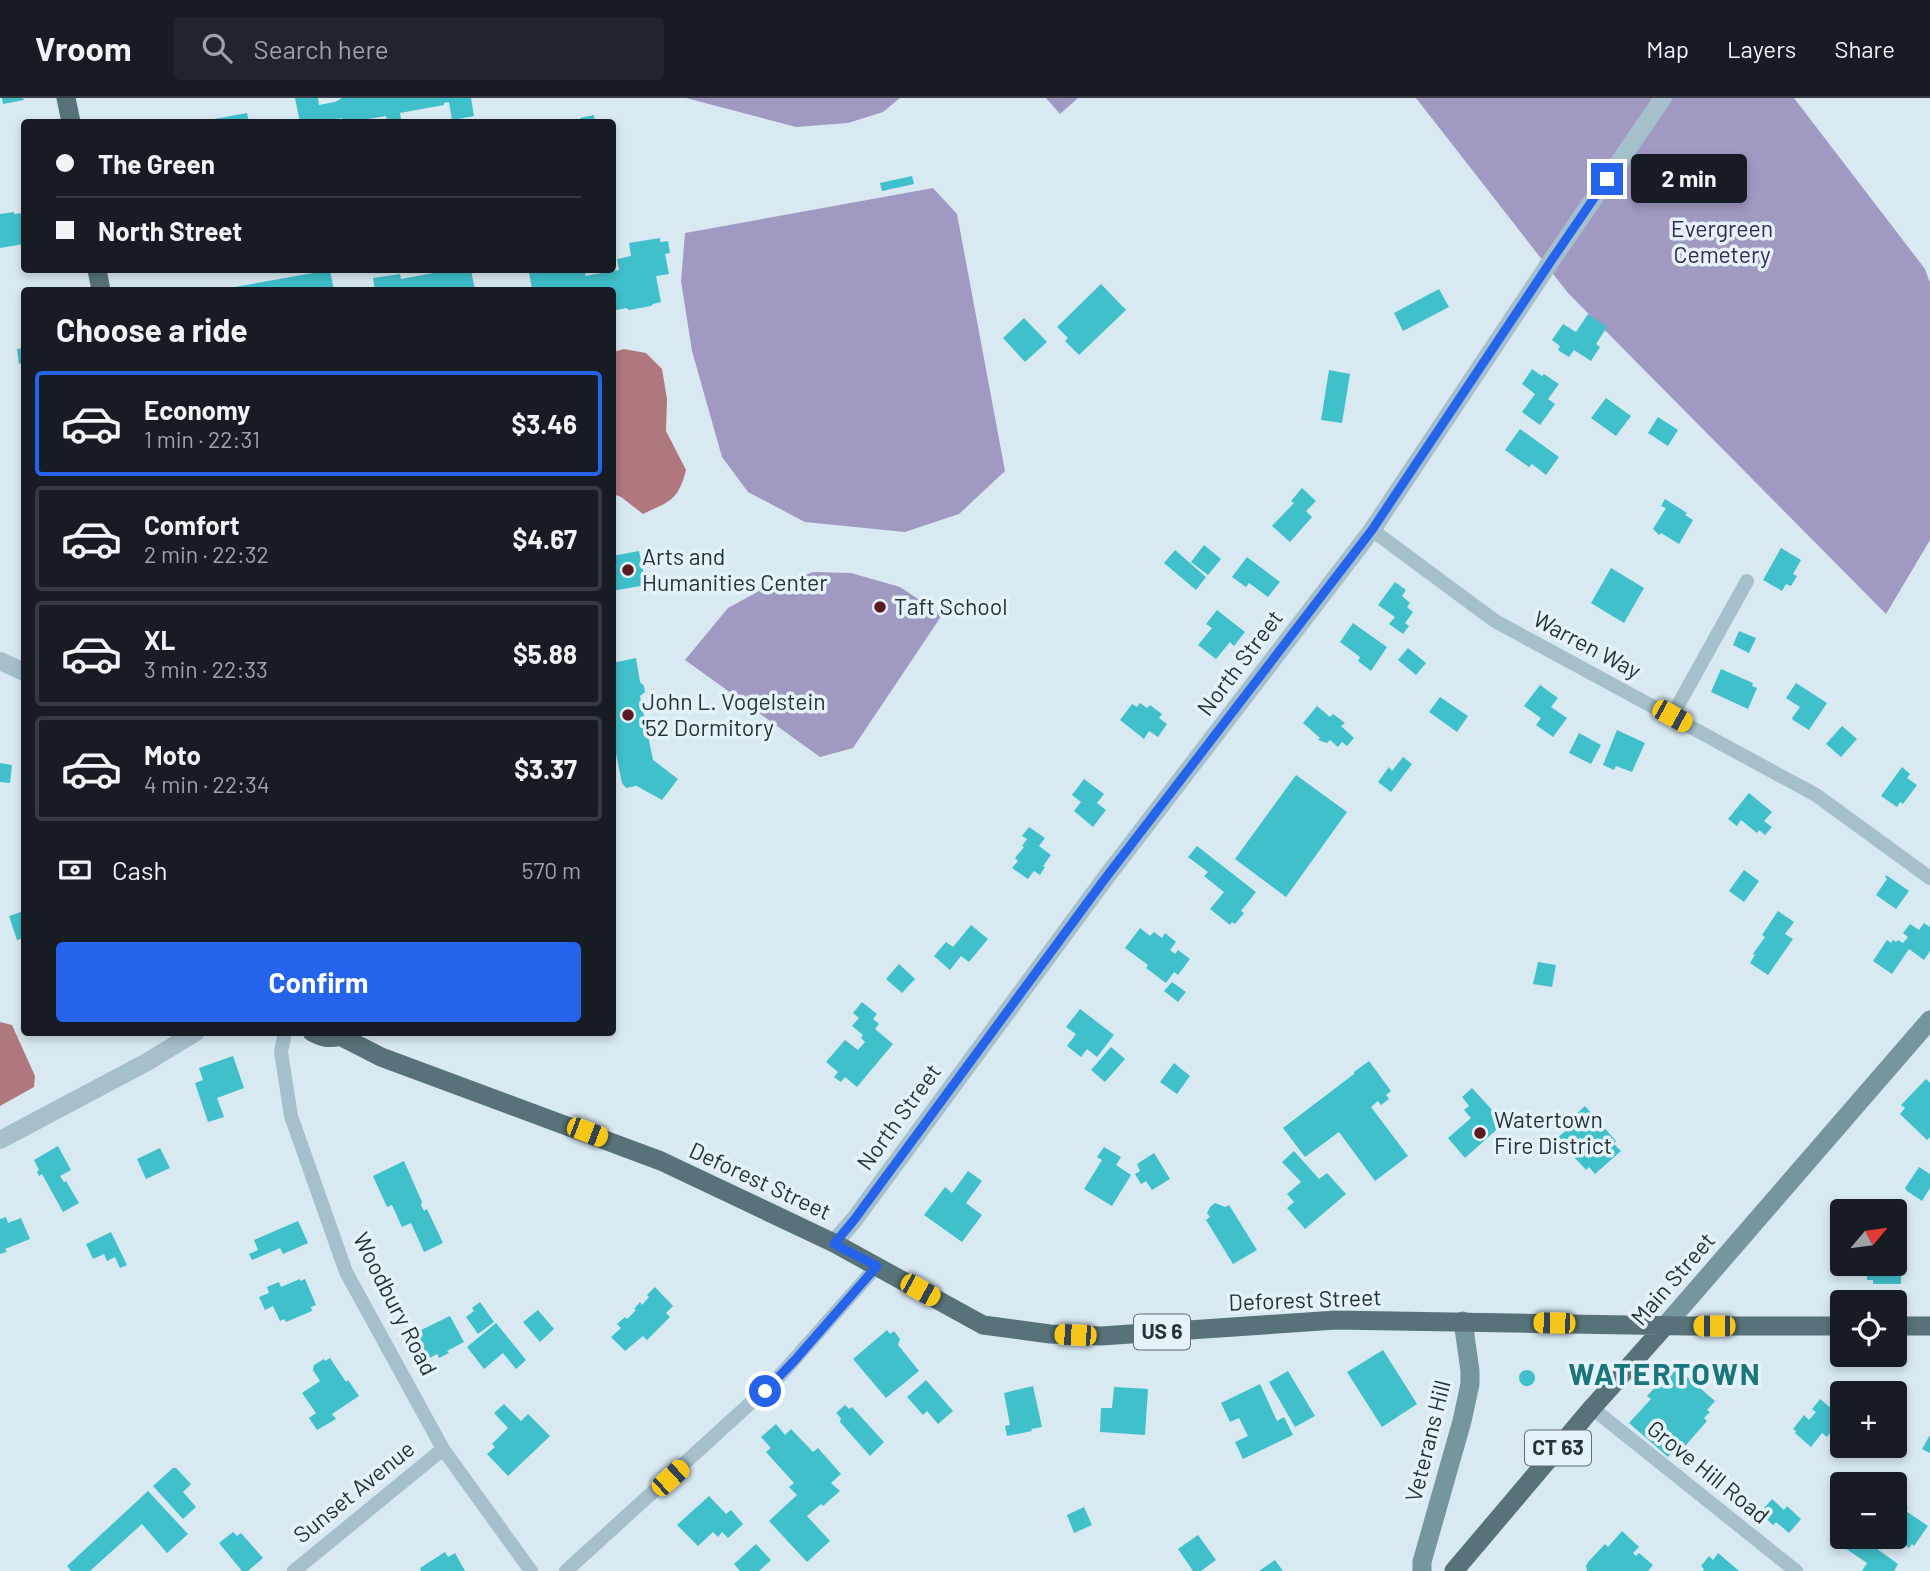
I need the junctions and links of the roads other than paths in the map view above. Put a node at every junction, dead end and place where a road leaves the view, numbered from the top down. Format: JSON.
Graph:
{"nodes":[{"id":1,"x":66,"y":98,"type":"edge"},
{"id":2,"x":1663,"y":98,"type":"edge"},
{"id":3,"x":70,"y":119,"type":"edge"},
{"id":4,"x":1372,"y":530,"type":"junction"},
{"id":5,"x":1746,"y":581,"type":"dead end"},
{"id":6,"x":0,"y":662,"type":"edge"},
{"id":7,"x":21,"y":671,"type":"edge"},
{"id":8,"x":1672,"y":716,"type":"junction"},
{"id":9,"x":1930,"y":878,"type":"edge"},
{"id":10,"x":1930,"y":1020,"type":"edge"},
{"id":11,"x":189,"y":1036,"type":"edge"},
{"id":12,"x":284,"y":1036,"type":"edge"},
{"id":13,"x":343,"y":1036,"type":"edge"},
{"id":14,"x":0,"y":1140,"type":"edge"},
{"id":15,"x":834,"y":1244,"type":"junction"},
{"id":16,"x":877,"y":1266,"type":"junction"},
{"id":17,"x":1463,"y":1321,"type":"junction"},
{"id":18,"x":1665,"y":1326,"type":"junction"},
{"id":19,"x":1830,"y":1326,"type":"edge"},
{"id":20,"x":1907,"y":1326,"type":"edge"},
{"id":21,"x":1930,"y":1326,"type":"edge"},
{"id":22,"x":1592,"y":1408,"type":"junction"},
{"id":23,"x":443,"y":1449,"type":"junction"},
{"id":24,"x":294,"y":1571,"type":"edge"},
{"id":25,"x":531,"y":1571,"type":"edge"},
{"id":26,"x":566,"y":1571,"type":"edge"},
{"id":27,"x":1422,"y":1571,"type":"edge"},
{"id":28,"x":1454,"y":1571,"type":"edge"},
{"id":29,"x":1796,"y":1571,"type":"edge"}],
"edges":[{"from":1,"to":3,"type":"main road"},
{"from":2,"to":4,"type":"street","name":"North Street"},
{"from":4,"to":8,"type":"street","name":"Warren Way"},
{"from":4,"to":15,"type":"street","name":"North Street"},
{"from":5,"to":8,"type":"street"},
{"from":6,"to":7,"type":"street"},
{"from":8,"to":9,"type":"street","name":"Warren Way"},
{"from":10,"to":18,"type":"main road","name":"Main Street","number":"CT 63"},
{"from":11,"to":14,"type":"street"},
{"from":12,"to":23,"type":"street","name":"Woodbury Road"},
{"from":13,"to":15,"type":"main road","name":"Deforest Street","number":"US 6"},
{"from":15,"to":16,"type":"main road","name":"Deforest Street","number":"US 6"},
{"from":16,"to":17,"type":"main road","name":"Deforest Street","number":"US 6"},
{"from":16,"to":26,"type":"street"},
{"from":17,"to":18,"type":"main road","name":"Deforest Street","number":"US 6"},
{"from":17,"to":27,"type":"main road","name":"Veterans Hill"},
{"from":18,"to":19,"type":"main road","number":"US 6"},
{"from":18,"to":22,"type":"main road","name":"Main Street","number":"CT 63"},
{"from":20,"to":21,"type":"main road"},
{"from":22,"to":28,"type":"main road","name":"Main Street","number":"CT 63"},
{"from":22,"to":29,"type":"street","name":"Grove Hill Road"},
{"from":23,"to":24,"type":"street","name":"Sunset Avenue"},
{"from":23,"to":25,"type":"street","name":"Woodbury Road"}]}
